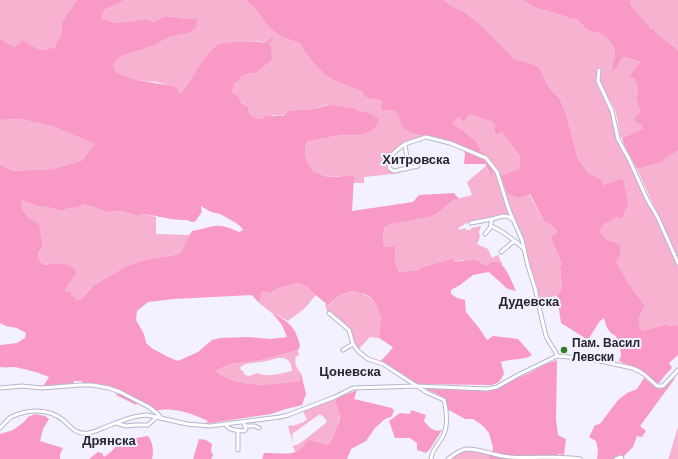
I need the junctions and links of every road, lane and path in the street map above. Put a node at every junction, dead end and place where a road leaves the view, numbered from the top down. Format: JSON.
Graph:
{"nodes":[{"id":1,"x":598,"y":70,"type":"dead end"},
{"id":2,"x":405,"y":144,"type":"junction"},
{"id":3,"x":418,"y":166,"type":"dead end"},
{"id":4,"x":406,"y":169,"type":"junction"},
{"id":5,"x":492,"y":219,"type":"junction"},
{"id":6,"x":512,"y":219,"type":"junction"},
{"id":7,"x":471,"y":223,"type":"dead end"},
{"id":8,"x":491,"y":226,"type":"junction"},
{"id":9,"x":485,"y":234,"type":"dead end"},
{"id":10,"x":516,"y":242,"type":"junction"},
{"id":11,"x":524,"y":248,"type":"junction"},
{"id":12,"x":501,"y":252,"type":"dead end"},
{"id":13,"x":678,"y":263,"type":"edge"},
{"id":14,"x":329,"y":313,"type":"dead end"},
{"id":15,"x":353,"y":344,"type":"junction"},
{"id":16,"x":343,"y":350,"type":"dead end"},
{"id":17,"x":557,"y":356,"type":"junction"},
{"id":18,"x":678,"y":370,"type":"edge"},
{"id":19,"x":417,"y":386,"type":"junction"},
{"id":20,"x":0,"y":388,"type":"edge"},
{"id":21,"x":159,"y":418,"type":"junction"},
{"id":22,"x":242,"y":422,"type":"junction"},
{"id":23,"x":116,"y":423,"type":"junction"},
{"id":24,"x":226,"y":425,"type":"junction"},
{"id":25,"x":245,"y":426,"type":"junction"},
{"id":26,"x":0,"y":428,"type":"edge"},
{"id":27,"x":259,"y":428,"type":"dead end"},
{"id":28,"x":238,"y":431,"type":"junction"},
{"id":29,"x":238,"y":450,"type":"dead end"},
{"id":30,"x":432,"y":459,"type":"edge"},
{"id":31,"x":448,"y":459,"type":"edge"},
{"id":32,"x":580,"y":459,"type":"edge"},
{"id":33,"x":616,"y":459,"type":"edge"},
{"id":34,"x":622,"y":459,"type":"edge"}],
"edges":[{"from":1,"to":13,"type":"street"},
{"from":2,"to":4,"type":"street"},
{"from":2,"to":4,"type":"street"},
{"from":2,"to":6,"type":"street"},
{"from":3,"to":4,"type":"street"},
{"from":5,"to":6,"type":"street"},
{"from":5,"to":7,"type":"street"},
{"from":5,"to":8,"type":"street"},
{"from":6,"to":11,"type":"street"},
{"from":8,"to":9,"type":"street"},
{"from":8,"to":10,"type":"street"},
{"from":10,"to":11,"type":"street"},
{"from":10,"to":12,"type":"street"},
{"from":11,"to":17,"type":"street"},
{"from":14,"to":15,"type":"street"},
{"from":15,"to":16,"type":"street"},
{"from":15,"to":19,"type":"street"},
{"from":17,"to":18,"type":"street"},
{"from":17,"to":19,"type":"street"},
{"from":19,"to":22,"type":"street"},
{"from":19,"to":30,"type":"street"},
{"from":20,"to":21,"type":"street"},
{"from":21,"to":23,"type":"street"},
{"from":21,"to":23,"type":"street"},
{"from":21,"to":24,"type":"street"},
{"from":22,"to":24,"type":"street"},
{"from":22,"to":25,"type":"street"},
{"from":23,"to":26,"type":"street"},
{"from":24,"to":28,"type":"street"},
{"from":25,"to":27,"type":"street"},
{"from":25,"to":28,"type":"street"},
{"from":28,"to":29,"type":"street"},
{"from":31,"to":32,"type":"street"},
{"from":33,"to":34,"type":"street"}]}
